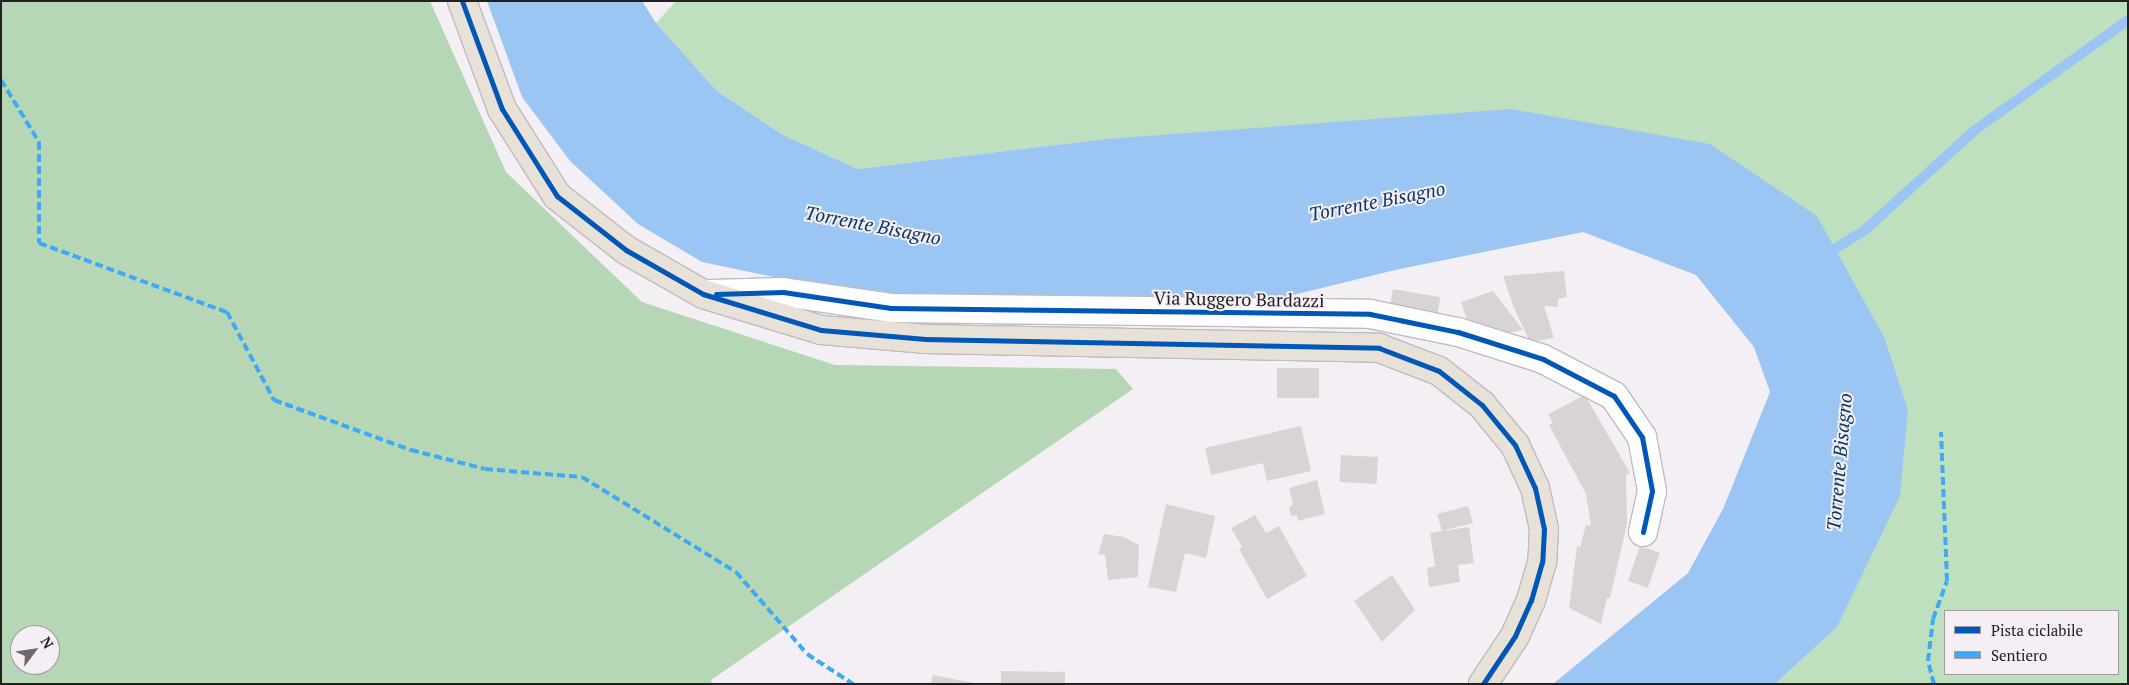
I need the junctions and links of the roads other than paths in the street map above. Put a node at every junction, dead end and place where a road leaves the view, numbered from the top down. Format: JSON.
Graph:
{"nodes":[{"id":1,"x":462,"y":1,"type":"edge"},
{"id":2,"x":703,"y":294,"type":"junction"},
{"id":3,"x":1643,"y":532,"type":"dead end"},
{"id":4,"x":1483,"y":684,"type":"edge"}],
"edges":[{"from":1,"to":2,"type":"main road"},
{"from":2,"to":3,"type":"street","name":"Via Ruggero Bardazzi"},
{"from":2,"to":4,"type":"main road"}]}
